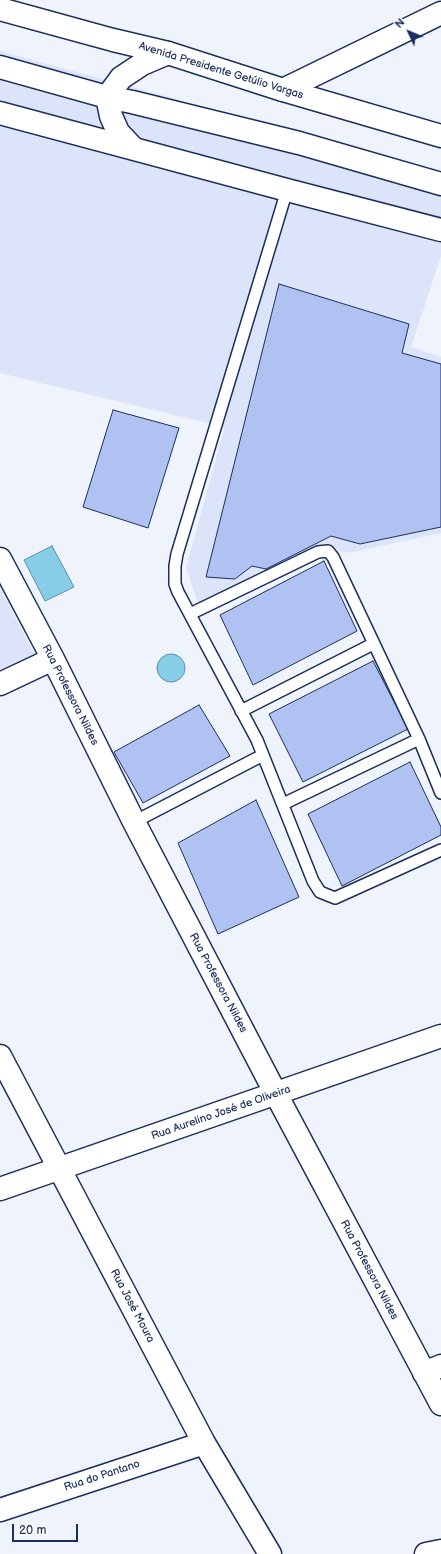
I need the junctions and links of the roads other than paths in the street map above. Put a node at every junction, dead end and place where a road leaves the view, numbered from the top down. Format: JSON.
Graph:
{"nodes":[{"id":1,"x":0,"y":8,"type":"edge"},
{"id":2,"x":441,"y":13,"type":"edge"},
{"id":3,"x":168,"y":53,"type":"junction"},
{"id":4,"x":0,"y":67,"type":"edge"},
{"id":5,"x":282,"y":90,"type":"junction"},
{"id":6,"x":107,"y":97,"type":"junction"},
{"id":7,"x":0,"y":113,"type":"edge"},
{"id":8,"x":441,"y":136,"type":"edge"},
{"id":9,"x":133,"y":148,"type":"junction"},
{"id":10,"x":441,"y":184,"type":"edge"},
{"id":11,"x":287,"y":190,"type":"junction"},
{"id":12,"x":441,"y":230,"type":"edge"},
{"id":13,"x":0,"y":559,"type":"edge"},
{"id":14,"x":190,"y":614,"type":"junction"},
{"id":15,"x":373,"y":644,"type":"junction"},
{"id":16,"x":53,"y":659,"type":"junction"},
{"id":17,"x":0,"y":684,"type":"edge"},
{"id":18,"x":241,"y":711,"type":"junction"},
{"id":19,"x":419,"y":739,"type":"junction"},
{"id":20,"x":263,"y":755,"type":"junction"},
{"id":21,"x":441,"y":793,"type":"edge"},
{"id":22,"x":282,"y":804,"type":"junction"},
{"id":23,"x":134,"y":822,"type":"junction"},
{"id":24,"x":441,"y":850,"type":"edge"},
{"id":25,"x":441,"y":1036,"type":"edge"},
{"id":26,"x":0,"y":1056,"type":"edge"},
{"id":27,"x":276,"y":1094,"type":"junction"},
{"id":28,"x":59,"y":1169,"type":"junction"},
{"id":29,"x":0,"y":1189,"type":"edge"},
{"id":30,"x":433,"y":1369,"type":"edge"},
{"id":31,"x":441,"y":1404,"type":"edge"},
{"id":32,"x":204,"y":1443,"type":"junction"},
{"id":33,"x":0,"y":1510,"type":"edge"},
{"id":34,"x":441,"y":1551,"type":"edge"},
{"id":35,"x":270,"y":1554,"type":"edge"},
{"id":36,"x":426,"y":1554,"type":"edge"}],
"edges":[{"from":1,"to":3,"type":"street","name":"Avenida Presidente Getúlio Vargas"},
{"from":2,"to":5,"type":"street"},
{"from":3,"to":5,"type":"street","name":"Avenida Presidente Getúlio Vargas"},
{"from":3,"to":6,"type":"street"},
{"from":4,"to":6,"type":"street"},
{"from":5,"to":8,"type":"street","name":"Avenida Presidente Getúlio Vargas"},
{"from":6,"to":9,"type":"street"},
{"from":6,"to":10,"type":"street"},
{"from":7,"to":9,"type":"street"},
{"from":9,"to":11,"type":"street"},
{"from":11,"to":12,"type":"street"},
{"from":11,"to":14,"type":"lane"},
{"from":13,"to":16,"type":"street","name":"Rua Professora Nildes"},
{"from":14,"to":15,"type":"lane"},
{"from":14,"to":18,"type":"lane"},
{"from":15,"to":18,"type":"lane"},
{"from":15,"to":19,"type":"lane"},
{"from":16,"to":17,"type":"street"},
{"from":16,"to":23,"type":"street","name":"Rua Professora Nildes"},
{"from":18,"to":20,"type":"lane"},
{"from":19,"to":21,"type":"lane"},
{"from":19,"to":22,"type":"lane"},
{"from":20,"to":22,"type":"lane"},
{"from":20,"to":23,"type":"lane"},
{"from":22,"to":24,"type":"lane"},
{"from":23,"to":27,"type":"street","name":"Rua Professora Nildes"},
{"from":25,"to":27,"type":"street","name":"Rua Aurelino José de Oliveira"},
{"from":26,"to":28,"type":"street","name":"Rua José Moura"},
{"from":27,"to":28,"type":"street","name":"Rua Aurelino José de Oliveira"},
{"from":27,"to":30,"type":"street","name":"Rua Professora Nildes"},
{"from":28,"to":29,"type":"street","name":"Rua Aurelino José de Oliveira"},
{"from":28,"to":32,"type":"street","name":"Rua José Moura"},
{"from":30,"to":31,"type":"street","name":"Rua Professora Nildes"},
{"from":32,"to":33,"type":"street","name":"Rua do Pantano"},
{"from":32,"to":35,"type":"street","name":"Rua José Moura"},
{"from":34,"to":36,"type":"street"}]}
